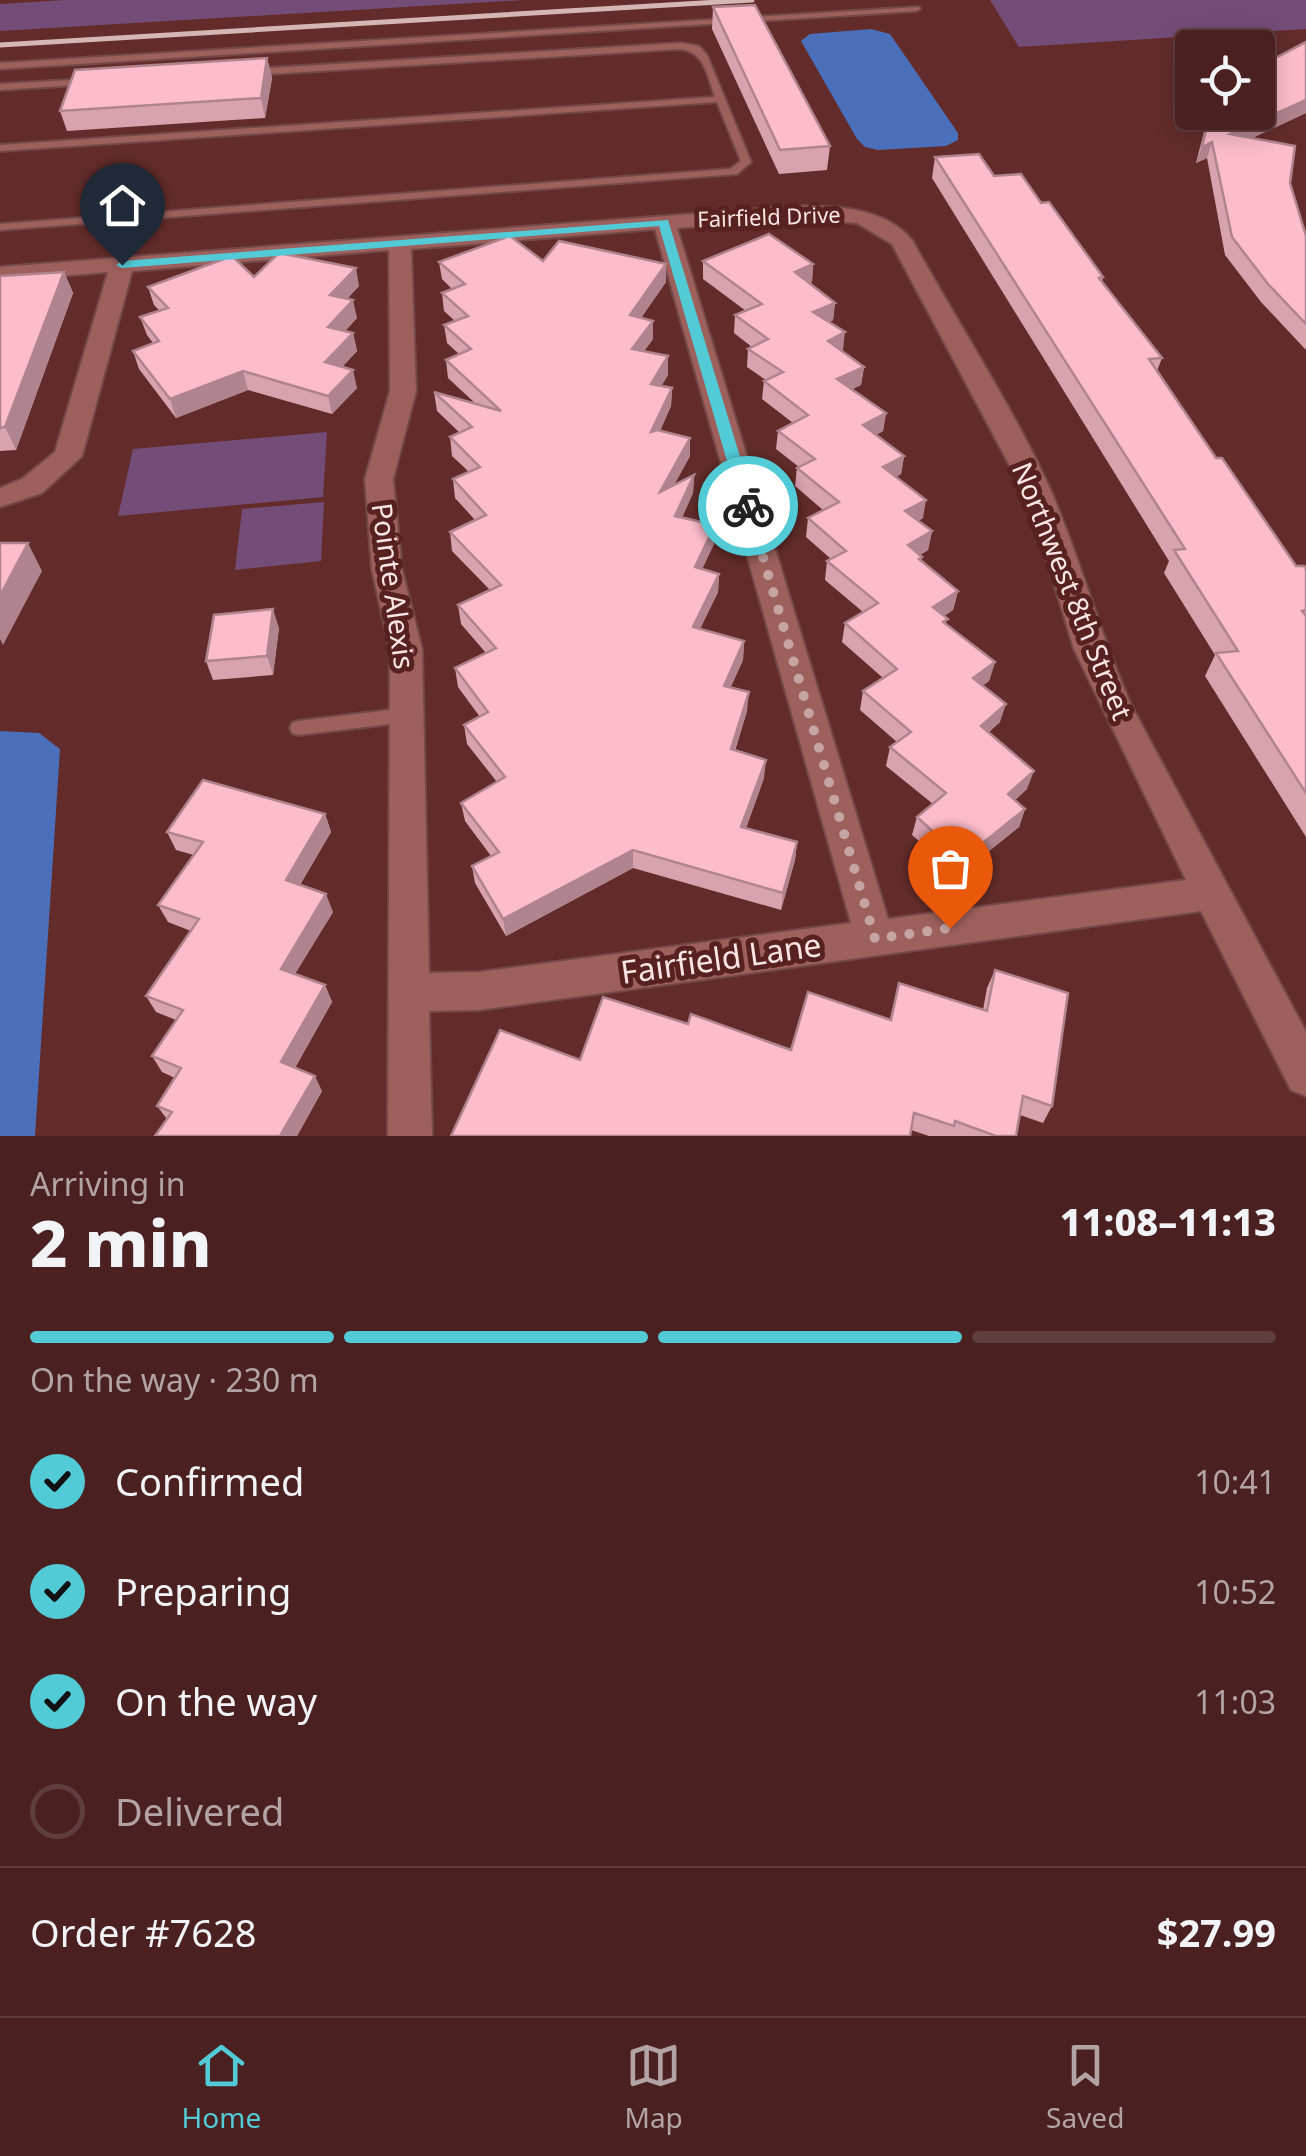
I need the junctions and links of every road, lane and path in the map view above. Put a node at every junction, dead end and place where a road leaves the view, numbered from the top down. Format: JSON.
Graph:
{"nodes":[{"id":1,"x":916,"y":9,"type":"dead end"},
{"id":2,"x":0,"y":66,"type":"edge"},
{"id":3,"x":248,"y":72,"type":"edge"},
{"id":4,"x":112,"y":81,"type":"edge"},
{"id":5,"x":0,"y":87,"type":"edge"},
{"id":6,"x":720,"y":99,"type":"junction"},
{"id":7,"x":0,"y":148,"type":"edge"},
{"id":8,"x":664,"y":222,"type":"junction"},
{"id":9,"x":879,"y":222,"type":"joint"},
{"id":10,"x":0,"y":227,"type":"edge"},
{"id":11,"x":400,"y":243,"type":"junction"},
{"id":12,"x":122,"y":265,"type":"junction"},
{"id":13,"x":0,"y":274,"type":"edge"},
{"id":14,"x":0,"y":498,"type":"edge"},
{"id":15,"x":407,"y":715,"type":"junction"},
{"id":16,"x":298,"y":728,"type":"dead end"},
{"id":17,"x":1212,"y":893,"type":"junction"},
{"id":18,"x":875,"y":939,"type":"junction"},
{"id":19,"x":408,"y":992,"type":"junction"},
{"id":20,"x":1306,"y":1075,"type":"edge"},
{"id":21,"x":410,"y":1136,"type":"edge"}],
"edges":[{"from":1,"to":2,"type":"lane"},
{"from":3,"to":6,"type":"lane"},
{"from":4,"to":5,"type":"lane"},
{"from":6,"to":7,"type":"lane"},
{"from":6,"to":10,"type":"lane"},
{"from":8,"to":9,"type":"street","name":"Fairfield Drive"},
{"from":8,"to":11,"type":"street","name":"Fairfield Drive"},
{"from":8,"to":18,"type":"street"},
{"from":9,"to":17,"type":"street","name":"Northwest 8th Street"},
{"from":11,"to":12,"type":"street","name":"Fairfield Drive"},
{"from":11,"to":15,"type":"street","name":"Pointe Alexis"},
{"from":12,"to":13,"type":"street","name":"Fairfield Drive"},
{"from":12,"to":14,"type":"street"},
{"from":15,"to":16,"type":"lane"},
{"from":15,"to":19,"type":"street","name":"Pointe Alexis"},
{"from":17,"to":18,"type":"street","name":"Fairfield Lane"},
{"from":17,"to":20,"type":"street","name":"Northwest 8th Street"},
{"from":18,"to":19,"type":"street","name":"Fairfield Lane"},
{"from":19,"to":21,"type":"street","name":"Pointe Alexis"}]}
